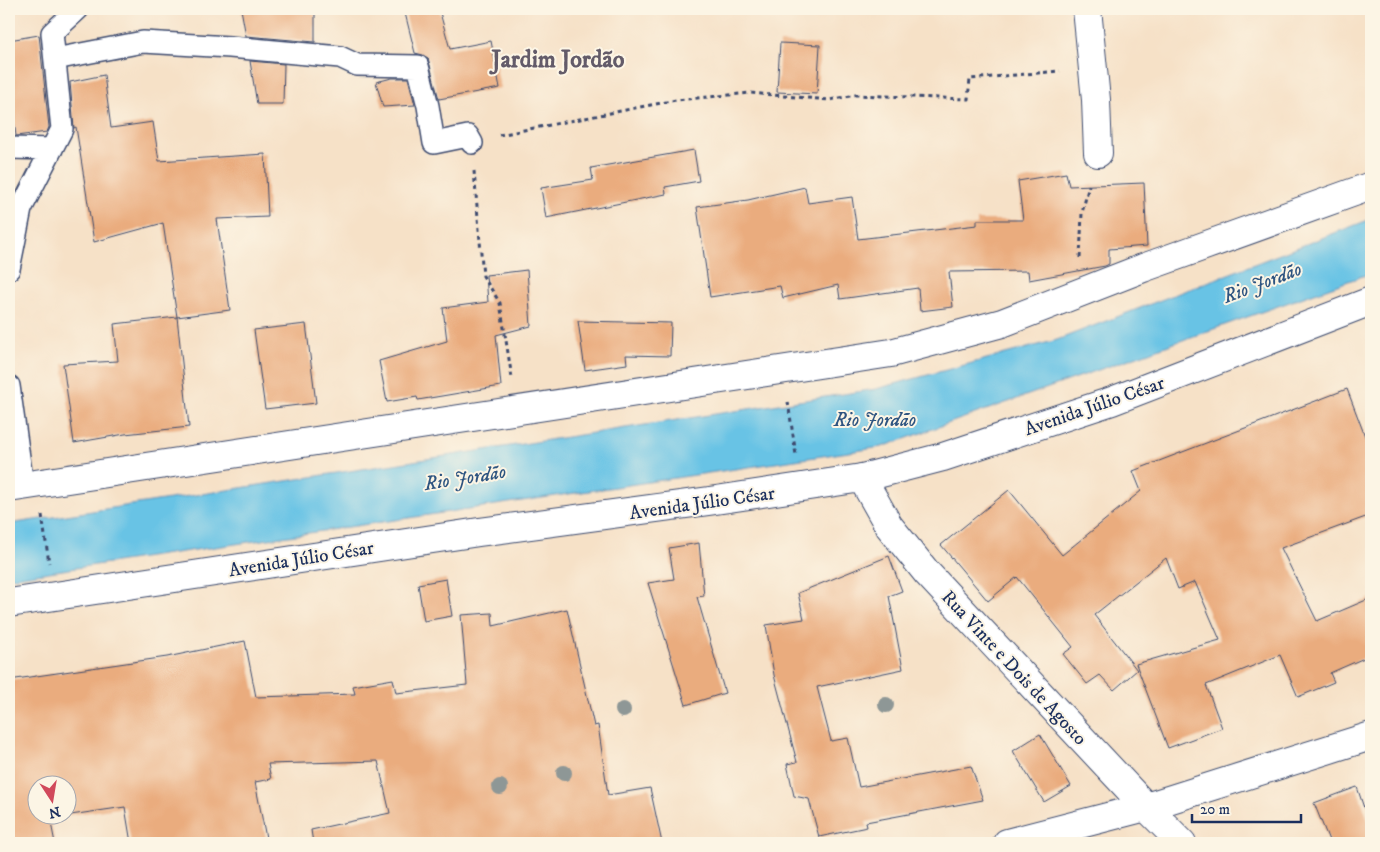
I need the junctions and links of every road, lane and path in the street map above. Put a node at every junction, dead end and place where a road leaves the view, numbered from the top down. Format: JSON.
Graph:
{"nodes":[{"id":1,"x":78,"y":9,"type":"edge"},
{"id":2,"x":1088,"y":9,"type":"edge"},
{"id":3,"x":55,"y":59,"type":"junction"},
{"id":4,"x":1093,"y":68,"type":"junction"},
{"id":5,"x":472,"y":143,"type":"junction"},
{"id":6,"x":9,"y":148,"type":"edge"},
{"id":7,"x":52,"y":149,"type":"junction"},
{"id":8,"x":1098,"y":153,"type":"joint"},
{"id":9,"x":1371,"y":186,"type":"edge"},
{"id":10,"x":9,"y":269,"type":"edge"},
{"id":11,"x":1082,"y":292,"type":"junction"},
{"id":12,"x":1371,"y":301,"type":"edge"},
{"id":13,"x":9,"y":386,"type":"edge"},
{"id":14,"x":787,"y":392,"type":"dead end"},
{"id":15,"x":516,"y":410,"type":"junction"},
{"id":16,"x":796,"y":456,"type":"dead end"},
{"id":17,"x":862,"y":478,"type":"junction"},
{"id":18,"x":16,"y":487,"type":"edge"},
{"id":19,"x":41,"y":514,"type":"dead end"},
{"id":20,"x":50,"y":569,"type":"dead end"},
{"id":21,"x":9,"y":603,"type":"edge"},
{"id":22,"x":1371,"y":736,"type":"edge"},
{"id":23,"x":1146,"y":807,"type":"junction"},
{"id":24,"x":1007,"y":843,"type":"edge"},
{"id":25,"x":1182,"y":843,"type":"edge"}],
"edges":[{"from":1,"to":3,"type":"lane"},
{"from":2,"to":4,"type":"street"},
{"from":3,"to":5,"type":"lane"},
{"from":3,"to":7,"type":"lane"},
{"from":4,"to":5,"type":"path"},
{"from":4,"to":8,"type":"street"},
{"from":5,"to":15,"type":"path"},
{"from":6,"to":7,"type":"lane"},
{"from":7,"to":10,"type":"lane"},
{"from":8,"to":11,"type":"path"},
{"from":9,"to":11,"type":"street"},
{"from":11,"to":15,"type":"street"},
{"from":12,"to":17,"type":"street","name":"Avenida Júlio César"},
{"from":13,"to":18,"type":"lane"},
{"from":14,"to":16,"type":"path"},
{"from":15,"to":18,"type":"street"},
{"from":17,"to":21,"type":"street","name":"Avenida Júlio César"},
{"from":17,"to":23,"type":"street","name":"Rua Vinte e Dois de Agosto"},
{"from":19,"to":20,"type":"path"},
{"from":22,"to":23,"type":"street"},
{"from":23,"to":24,"type":"street"},
{"from":23,"to":25,"type":"street","name":"Rua Vinte e Dois de Agosto"}]}
